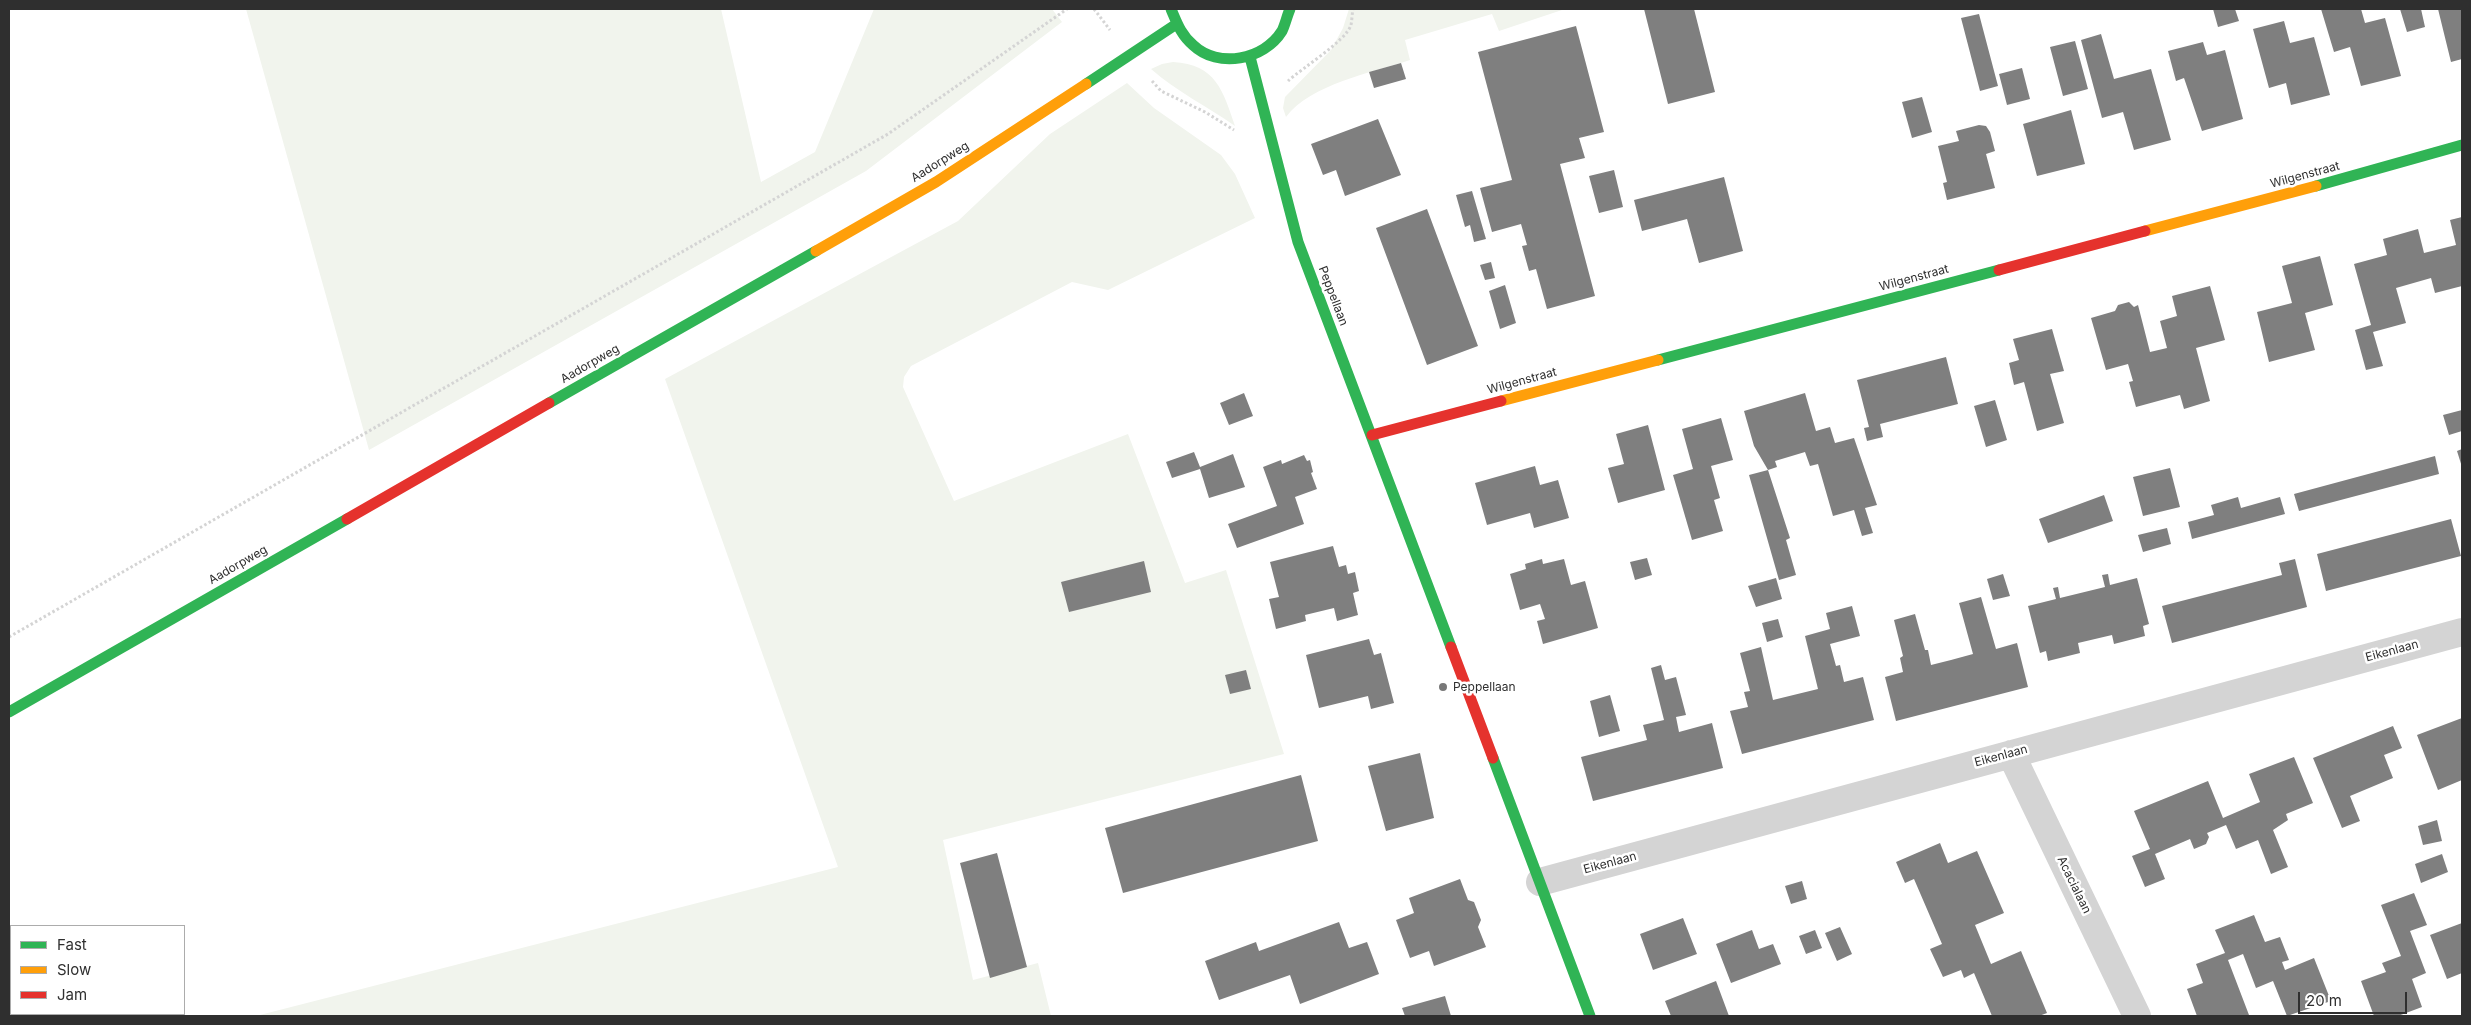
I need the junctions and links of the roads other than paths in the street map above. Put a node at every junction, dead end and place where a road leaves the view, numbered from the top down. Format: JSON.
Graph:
{"nodes":[{"id":1,"x":1171,"y":9,"type":"edge"},
{"id":2,"x":1290,"y":9,"type":"edge"},
{"id":3,"x":1174,"y":25,"type":"junction"},
{"id":4,"x":1250,"y":57,"type":"junction"},
{"id":5,"x":2462,"y":145,"type":"edge"},
{"id":6,"x":1372,"y":435,"type":"junction"},
{"id":7,"x":2462,"y":632,"type":"edge"},
{"id":8,"x":9,"y":712,"type":"edge"},
{"id":9,"x":2012,"y":754,"type":"junction"},
{"id":10,"x":1540,"y":882,"type":"junction"},
{"id":11,"x":1590,"y":1016,"type":"edge"},
{"id":12,"x":2137,"y":1016,"type":"edge"}],
"edges":[{"from":1,"to":3,"type":"street"},
{"from":2,"to":4,"type":"street"},
{"from":3,"to":4,"type":"street"},
{"from":3,"to":8,"type":"street","name":"Aadorpweg"},
{"from":4,"to":6,"type":"street","name":"Peppellaan"},
{"from":5,"to":6,"type":"street","name":"Wilgenstraat"},
{"from":6,"to":10,"type":"street","name":"Peppellaan"},
{"from":7,"to":9,"type":"street","name":"Eikenlaan"},
{"from":9,"to":10,"type":"street","name":"Eikenlaan"},
{"from":9,"to":12,"type":"street","name":"Acacialaan"},
{"from":10,"to":11,"type":"street","name":"Peppellaan"}]}
